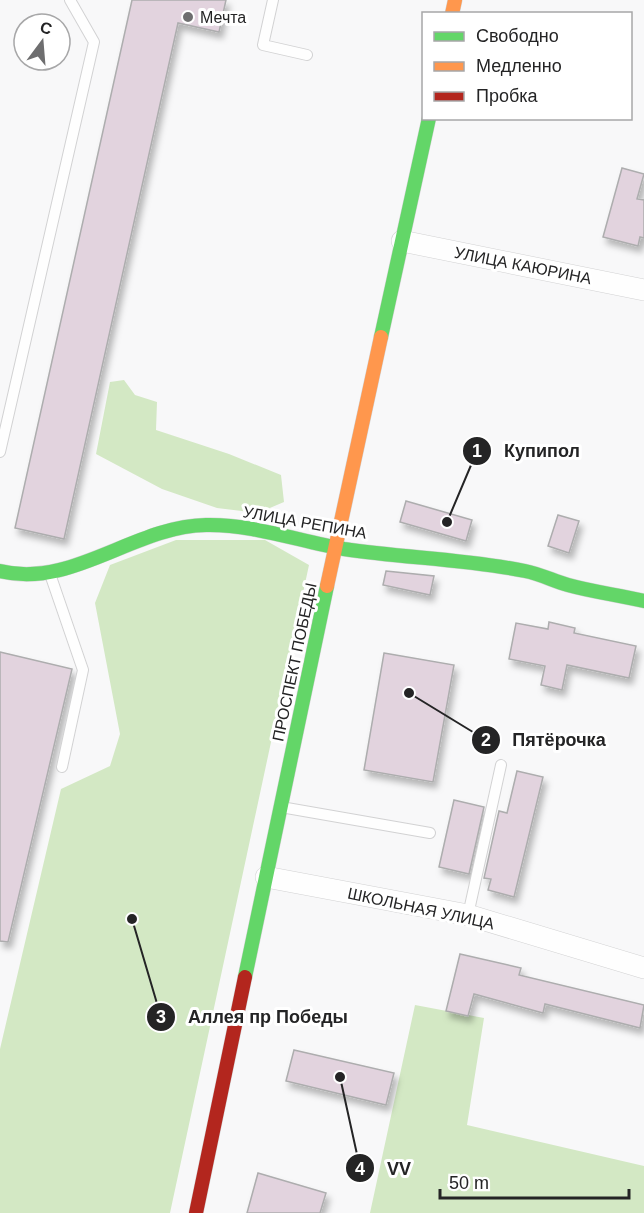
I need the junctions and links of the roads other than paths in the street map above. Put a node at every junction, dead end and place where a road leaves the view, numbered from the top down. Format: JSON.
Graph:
{"nodes":[{"id":1,"x":70,"y":0,"type":"edge"},
{"id":2,"x":273,"y":0,"type":"edge"},
{"id":3,"x":307,"y":55,"type":"dead end"},
{"id":4,"x":429,"y":120,"type":"edge"},
{"id":5,"x":402,"y":241,"type":"junction"},
{"id":6,"x":644,"y":290,"type":"edge"},
{"id":7,"x":0,"y":452,"type":"edge"},
{"id":8,"x":334,"y":547,"type":"junction"},
{"id":9,"x":49,"y":571,"type":"junction"},
{"id":10,"x":2,"y":576,"type":"edge"},
{"id":11,"x":644,"y":601,"type":"edge"},
{"id":12,"x":501,"y":765,"type":"dead end"},
{"id":13,"x":62,"y":767,"type":"dead end"},
{"id":14,"x":280,"y":807,"type":"junction"},
{"id":15,"x":430,"y":834,"type":"dead end"},
{"id":16,"x":266,"y":877,"type":"junction"},
{"id":17,"x":468,"y":915,"type":"junction"},
{"id":18,"x":644,"y":968,"type":"edge"},
{"id":19,"x":196,"y":1213,"type":"edge"}],
"edges":[{"from":1,"to":7,"type":"lane"},
{"from":2,"to":3,"type":"lane"},
{"from":4,"to":5,"type":"street","name":"ПРОСПЕКТ ПОБЕДЫ"},
{"from":5,"to":6,"type":"street","name":"УЛИЦА КАЮРИНА"},
{"from":5,"to":8,"type":"street","name":"ПРОСПЕКТ ПОБЕДЫ"},
{"from":8,"to":9,"type":"street","name":"УЛИЦА РЕПИНА"},
{"from":8,"to":11,"type":"street","name":"УЛИЦА РЕПИНА"},
{"from":8,"to":14,"type":"street","name":"ПРОСПЕКТ ПОБЕДЫ"},
{"from":9,"to":10,"type":"street","name":"УЛИЦА РЕПИНА"},
{"from":9,"to":13,"type":"lane"},
{"from":12,"to":17,"type":"lane"},
{"from":14,"to":15,"type":"lane"},
{"from":14,"to":16,"type":"street","name":"ПРОСПЕКТ ПОБЕДЫ"},
{"from":16,"to":17,"type":"street","name":"ШКОЛЬНАЯ УЛИЦА"},
{"from":16,"to":19,"type":"street","name":"ПРОСПЕКТ ПОБЕДЫ"},
{"from":17,"to":18,"type":"street","name":"ШКОЛЬНАЯ УЛИЦА"}]}
